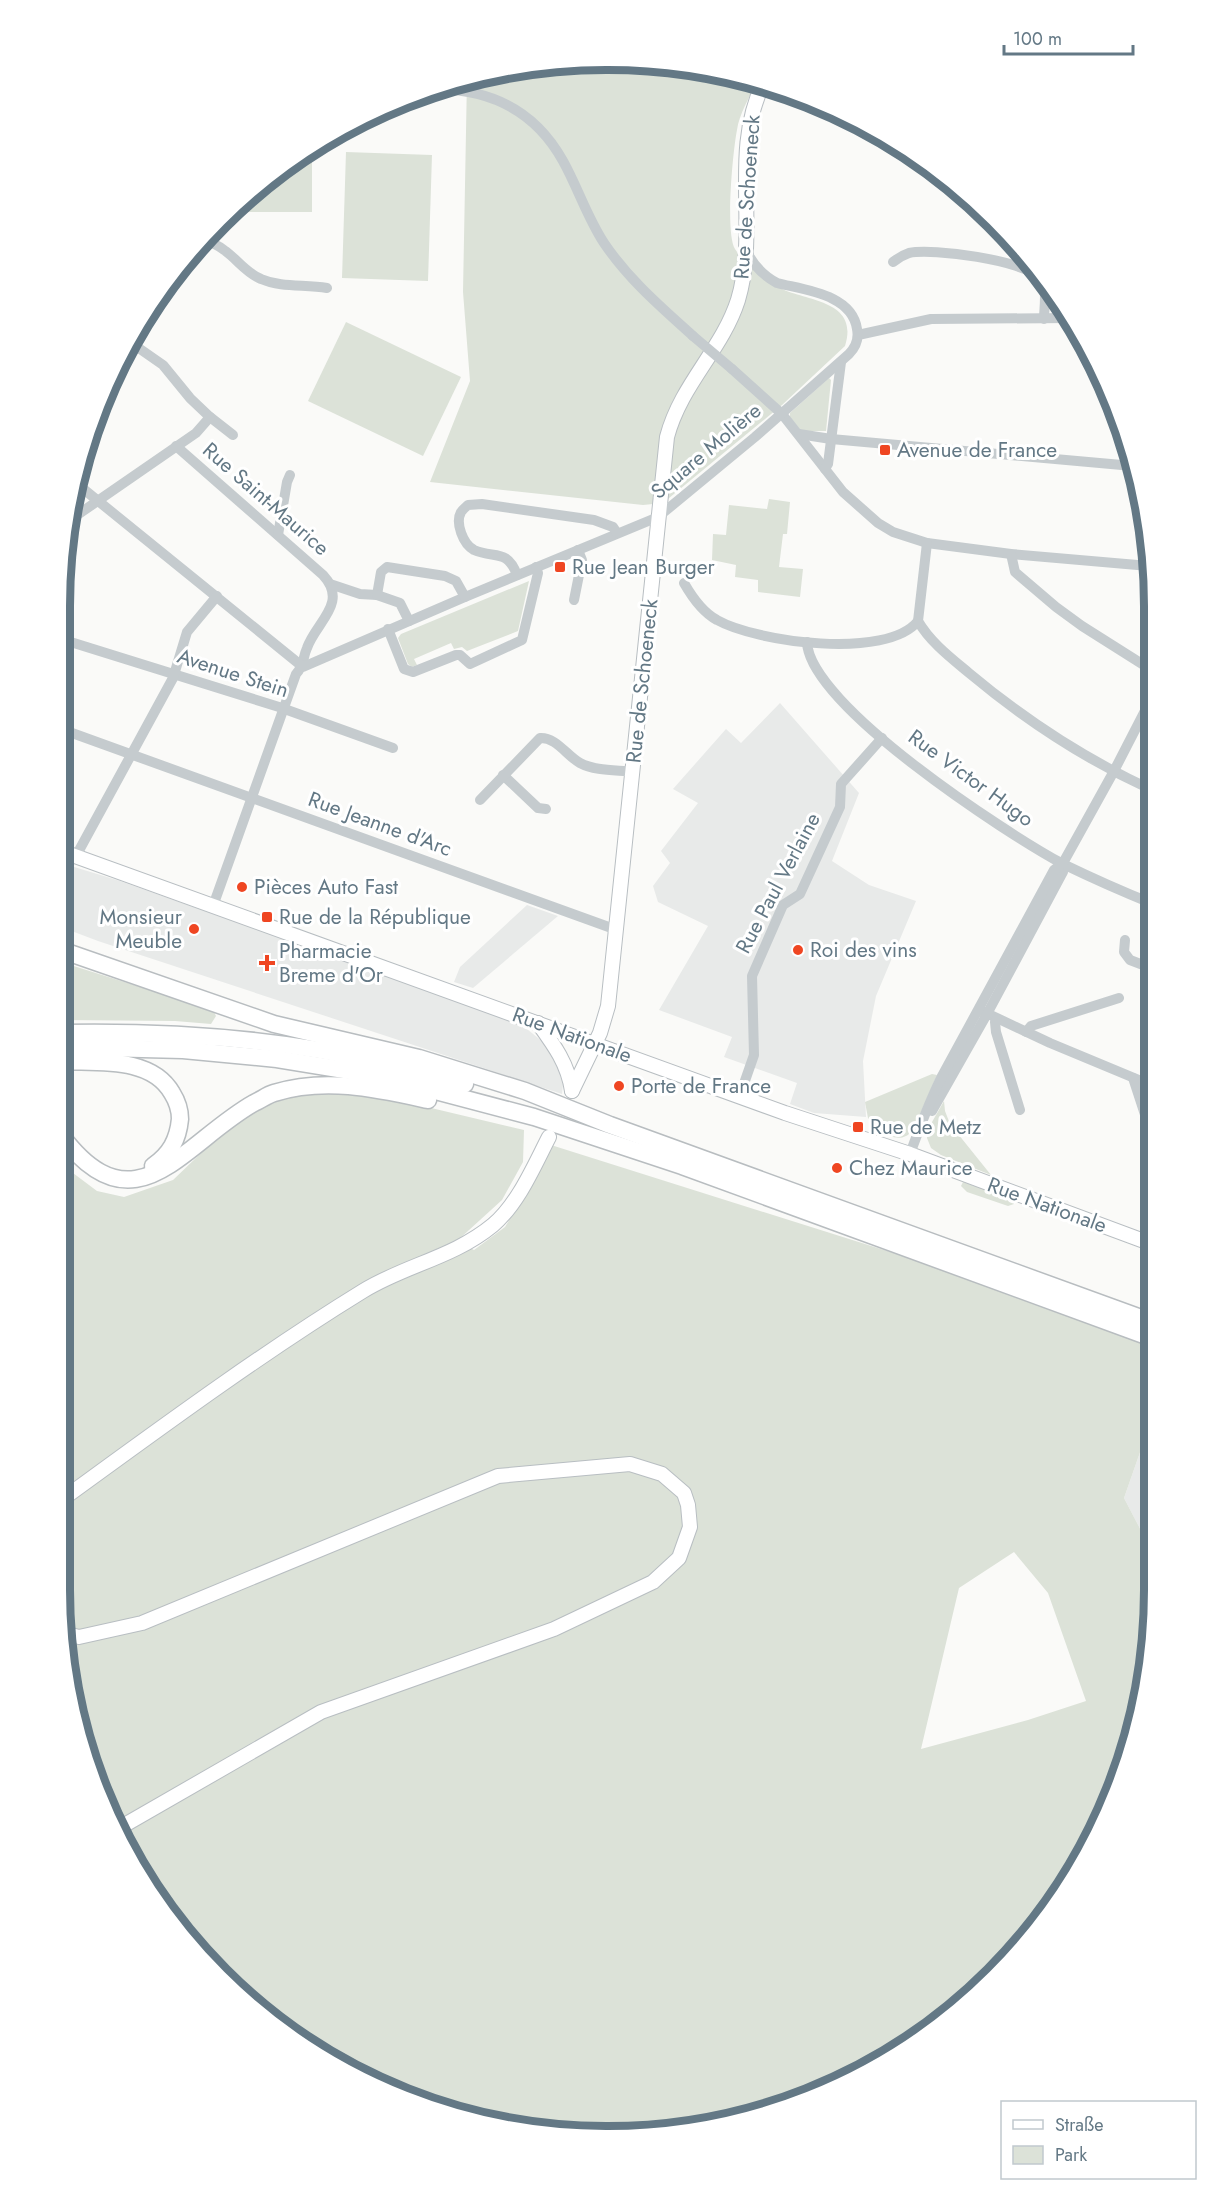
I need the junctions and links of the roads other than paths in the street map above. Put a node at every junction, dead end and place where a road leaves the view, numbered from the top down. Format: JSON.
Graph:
{"nodes":[{"id":1,"x":461,"y":91,"type":"edge"},
{"id":2,"x":759,"y":93,"type":"edge"},
{"id":3,"x":212,"y":244,"type":"edge"},
{"id":4,"x":746,"y":250,"type":"junction"},
{"id":5,"x":893,"y":262,"type":"dead end"},
{"id":6,"x":1024,"y":269,"type":"edge"},
{"id":7,"x":327,"y":288,"type":"dead end"},
{"id":8,"x":1045,"y":297,"type":"edge"},
{"id":9,"x":1059,"y":318,"type":"edge"},
{"id":10,"x":1044,"y":319,"type":"junction"},
{"id":11,"x":858,"y":335,"type":"junction"},
{"id":12,"x":138,"y":347,"type":"edge"},
{"id":13,"x":841,"y":362,"type":"junction"},
{"id":14,"x":782,"y":414,"type":"junction"},
{"id":15,"x":210,"y":417,"type":"junction"},
{"id":16,"x":799,"y":434,"type":"junction"},
{"id":17,"x":233,"y":435,"type":"dead end"},
{"id":18,"x":831,"y":439,"type":"junction"},
{"id":19,"x":176,"y":446,"type":"junction"},
{"id":20,"x":1124,"y":465,"type":"edge"},
{"id":21,"x":825,"y":469,"type":"junction"},
{"id":22,"x":290,"y":475,"type":"dead end"},
{"id":23,"x":84,"y":489,"type":"edge"},
{"id":24,"x":98,"y":500,"type":"junction"},
{"id":25,"x":79,"y":514,"type":"edge"},
{"id":26,"x":658,"y":517,"type":"junction"},
{"id":27,"x":617,"y":533,"type":"junction"},
{"id":28,"x":279,"y":535,"type":"junction"},
{"id":29,"x":927,"y":543,"type":"junction"},
{"id":30,"x":578,"y":550,"type":"junction"},
{"id":31,"x":1011,"y":554,"type":"junction"},
{"id":32,"x":1141,"y":565,"type":"edge"},
{"id":33,"x":536,"y":567,"type":"junction"},
{"id":34,"x":517,"y":575,"type":"junction"},
{"id":35,"x":684,"y":583,"type":"dead end"},
{"id":36,"x":330,"y":584,"type":"junction"},
{"id":37,"x":376,"y":595,"type":"junction"},
{"id":38,"x":217,"y":596,"type":"junction"},
{"id":39,"x":465,"y":597,"type":"junction"},
{"id":40,"x":574,"y":600,"type":"dead end"},
{"id":41,"x":919,"y":617,"type":"junction"},
{"id":42,"x":409,"y":621,"type":"junction"},
{"id":43,"x":388,"y":629,"type":"junction"},
{"id":44,"x":70,"y":642,"type":"edge"},
{"id":45,"x":807,"y":642,"type":"junction"},
{"id":46,"x":1144,"y":665,"type":"edge"},
{"id":47,"x":303,"y":667,"type":"junction"},
{"id":48,"x":174,"y":674,"type":"junction"},
{"id":49,"x":283,"y":708,"type":"junction"},
{"id":50,"x":1144,"y":713,"type":"edge"},
{"id":51,"x":70,"y":732,"type":"edge"},
{"id":52,"x":882,"y":738,"type":"junction"},
{"id":53,"x":393,"y":747,"type":"dead end"},
{"id":54,"x":131,"y":754,"type":"junction"},
{"id":55,"x":1114,"y":771,"type":"junction"},
{"id":56,"x":633,"y":772,"type":"junction"},
{"id":57,"x":503,"y":775,"type":"junction"},
{"id":58,"x":1144,"y":786,"type":"edge"},
{"id":59,"x":252,"y":798,"type":"junction"},
{"id":60,"x":480,"y":800,"type":"dead end"},
{"id":61,"x":546,"y":809,"type":"dead end"},
{"id":62,"x":70,"y":854,"type":"edge"},
{"id":63,"x":76,"y":856,"type":"junction"},
{"id":64,"x":1063,"y":863,"type":"junction"},
{"id":65,"x":1144,"y":900,"type":"edge"},
{"id":66,"x":213,"y":906,"type":"junction"},
{"id":67,"x":617,"y":930,"type":"junction"},
{"id":68,"x":1125,"y":939,"type":"dead end"},
{"id":69,"x":70,"y":953,"type":"edge"},
{"id":70,"x":1144,"y":965,"type":"edge"},
{"id":71,"x":1119,"y":998,"type":"dead end"},
{"id":72,"x":988,"y":1014,"type":"junction"},
{"id":73,"x":538,"y":1023,"type":"junction"},
{"id":74,"x":1026,"y":1032,"type":"junction"},
{"id":75,"x":70,"y":1033,"type":"edge"},
{"id":76,"x":595,"y":1044,"type":"junction"},
{"id":77,"x":70,"y":1047,"type":"edge"},
{"id":78,"x":70,"y":1062,"type":"edge"},
{"id":79,"x":1133,"y":1078,"type":"junction"},
{"id":80,"x":1144,"y":1082,"type":"edge"},
{"id":81,"x":740,"y":1095,"type":"junction"},
{"id":82,"x":1020,"y":1110,"type":"dead end"},
{"id":83,"x":1144,"y":1112,"type":"edge"},
{"id":84,"x":534,"y":1117,"type":"junction"},
{"id":85,"x":610,"y":1125,"type":"junction"},
{"id":86,"x":549,"y":1137,"type":"dead end"},
{"id":87,"x":70,"y":1140,"type":"edge"},
{"id":88,"x":70,"y":1147,"type":"edge"},
{"id":89,"x":910,"y":1154,"type":"junction"},
{"id":90,"x":1144,"y":1241,"type":"edge"},
{"id":91,"x":1144,"y":1319,"type":"edge"},
{"id":92,"x":1144,"y":1335,"type":"edge"},
{"id":93,"x":70,"y":1494,"type":"edge"},
{"id":94,"x":73,"y":1635,"type":"edge"},
{"id":95,"x":125,"y":1825,"type":"edge"}],
"edges":[{"from":1,"to":14,"type":"street","bridge":true},
{"from":2,"to":4,"type":"main road","name":"Rue de Schoeneck"},
{"from":3,"to":7,"type":"street"},
{"from":4,"to":11,"type":"street"},
{"from":4,"to":26,"type":"main road","name":"Rue de Schoeneck"},
{"from":5,"to":6,"type":"street"},
{"from":8,"to":10,"type":"street"},
{"from":9,"to":10,"type":"street"},
{"from":10,"to":11,"type":"street"},
{"from":11,"to":13,"type":"street"},
{"from":12,"to":15,"type":"street"},
{"from":13,"to":14,"type":"street"},
{"from":13,"to":18,"type":"street"},
{"from":14,"to":16,"type":"street","name":"Square Molière"},
{"from":14,"to":26,"type":"street","name":"Square Molière"},
{"from":15,"to":17,"type":"street"},
{"from":15,"to":19,"type":"street"},
{"from":16,"to":18,"type":"street"},
{"from":16,"to":21,"type":"street","name":"Square Molière"},
{"from":18,"to":20,"type":"street"},
{"from":18,"to":21,"type":"street"},
{"from":19,"to":24,"type":"street","name":"Rue Saint-Maurice"},
{"from":19,"to":28,"type":"street","name":"Rue Saint-Maurice"},
{"from":21,"to":29,"type":"street","name":"Square Molière"},
{"from":22,"to":28,"type":"street"},
{"from":23,"to":24,"type":"street"},
{"from":24,"to":25,"type":"street","name":"Rue Saint-Maurice"},
{"from":24,"to":38,"type":"street"},
{"from":26,"to":27,"type":"street"},
{"from":26,"to":56,"type":"main road","name":"Rue de Schoeneck"},
{"from":27,"to":30,"type":"street"},
{"from":27,"to":34,"type":"street"},
{"from":28,"to":36,"type":"street","name":"Rue Saint-Maurice"},
{"from":29,"to":31,"type":"street","name":"Square Molière"},
{"from":29,"to":41,"type":"street"},
{"from":30,"to":33,"type":"street"},
{"from":30,"to":40,"type":"street"},
{"from":31,"to":32,"type":"street","name":"Square Molière"},
{"from":31,"to":46,"type":"street"},
{"from":33,"to":34,"type":"street"},
{"from":33,"to":43,"type":"street"},
{"from":34,"to":39,"type":"street"},
{"from":35,"to":45,"type":"street"},
{"from":36,"to":37,"type":"street"},
{"from":36,"to":47,"type":"street","name":"Rue Saint-Maurice"},
{"from":37,"to":39,"type":"street"},
{"from":37,"to":42,"type":"street"},
{"from":38,"to":47,"type":"street"},
{"from":38,"to":48,"type":"street"},
{"from":39,"to":42,"type":"street"},
{"from":41,"to":45,"type":"street"},
{"from":41,"to":55,"type":"street"},
{"from":42,"to":43,"type":"street"},
{"from":43,"to":47,"type":"street"},
{"from":44,"to":48,"type":"street","name":"Avenue Stein"},
{"from":45,"to":52,"type":"street","name":"Rue Victor Hugo"},
{"from":47,"to":49,"type":"street"},
{"from":48,"to":49,"type":"street","name":"Avenue Stein"},
{"from":48,"to":54,"type":"street"},
{"from":49,"to":53,"type":"street","name":"Avenue Stein"},
{"from":49,"to":59,"type":"street"},
{"from":50,"to":55,"type":"street"},
{"from":51,"to":54,"type":"street","name":"Rue Jeanne d'Arc"},
{"from":52,"to":64,"type":"street","name":"Rue Victor Hugo"},
{"from":52,"to":81,"type":"street","name":"Rue Paul Verlaine"},
{"from":54,"to":59,"type":"street","name":"Rue Jeanne d'Arc"},
{"from":54,"to":63,"type":"street"},
{"from":55,"to":58,"type":"street"},
{"from":55,"to":64,"type":"street"},
{"from":56,"to":57,"type":"street"},
{"from":56,"to":67,"type":"main road","name":"Rue de Schoeneck"},
{"from":57,"to":60,"type":"street"},
{"from":57,"to":61,"type":"street"},
{"from":59,"to":66,"type":"street"},
{"from":59,"to":67,"type":"street","name":"Rue Jeanne d'Arc"},
{"from":62,"to":63,"type":"main road","name":"Rue Nationale"},
{"from":63,"to":66,"type":"main road","name":"Rue Nationale"},
{"from":64,"to":65,"type":"street","name":"Rue Victor Hugo"},
{"from":64,"to":72,"type":"street"},
{"from":66,"to":73,"type":"main road","name":"Rue Nationale"},
{"from":67,"to":76,"type":"main road","name":"Rue de Schoeneck"},
{"from":68,"to":70,"type":"street"},
{"from":69,"to":85,"type":"highway"},
{"from":71,"to":74,"type":"street"},
{"from":72,"to":74,"type":"street"},
{"from":72,"to":82,"type":"street"},
{"from":72,"to":89,"type":"street"},
{"from":73,"to":76,"type":"main road","name":"Rue Nationale"},
{"from":73,"to":76,"type":"main road","name":"Rue de Schoeneck"},
{"from":74,"to":79,"type":"street"},
{"from":75,"to":85,"type":"highway"},
{"from":76,"to":81,"type":"main road","name":"Rue Nationale"},
{"from":77,"to":84,"type":"highway"},
{"from":78,"to":87,"type":"highway"},
{"from":79,"to":80,"type":"street"},
{"from":79,"to":83,"type":"street"},
{"from":81,"to":89,"type":"main road","name":"Rue Nationale"},
{"from":84,"to":88,"type":"highway"},
{"from":84,"to":92,"type":"highway"},
{"from":85,"to":91,"type":"highway"},
{"from":86,"to":93,"type":"main road"},
{"from":89,"to":90,"type":"main road","name":"Rue Nationale"},
{"from":94,"to":95,"type":"main road"}]}
